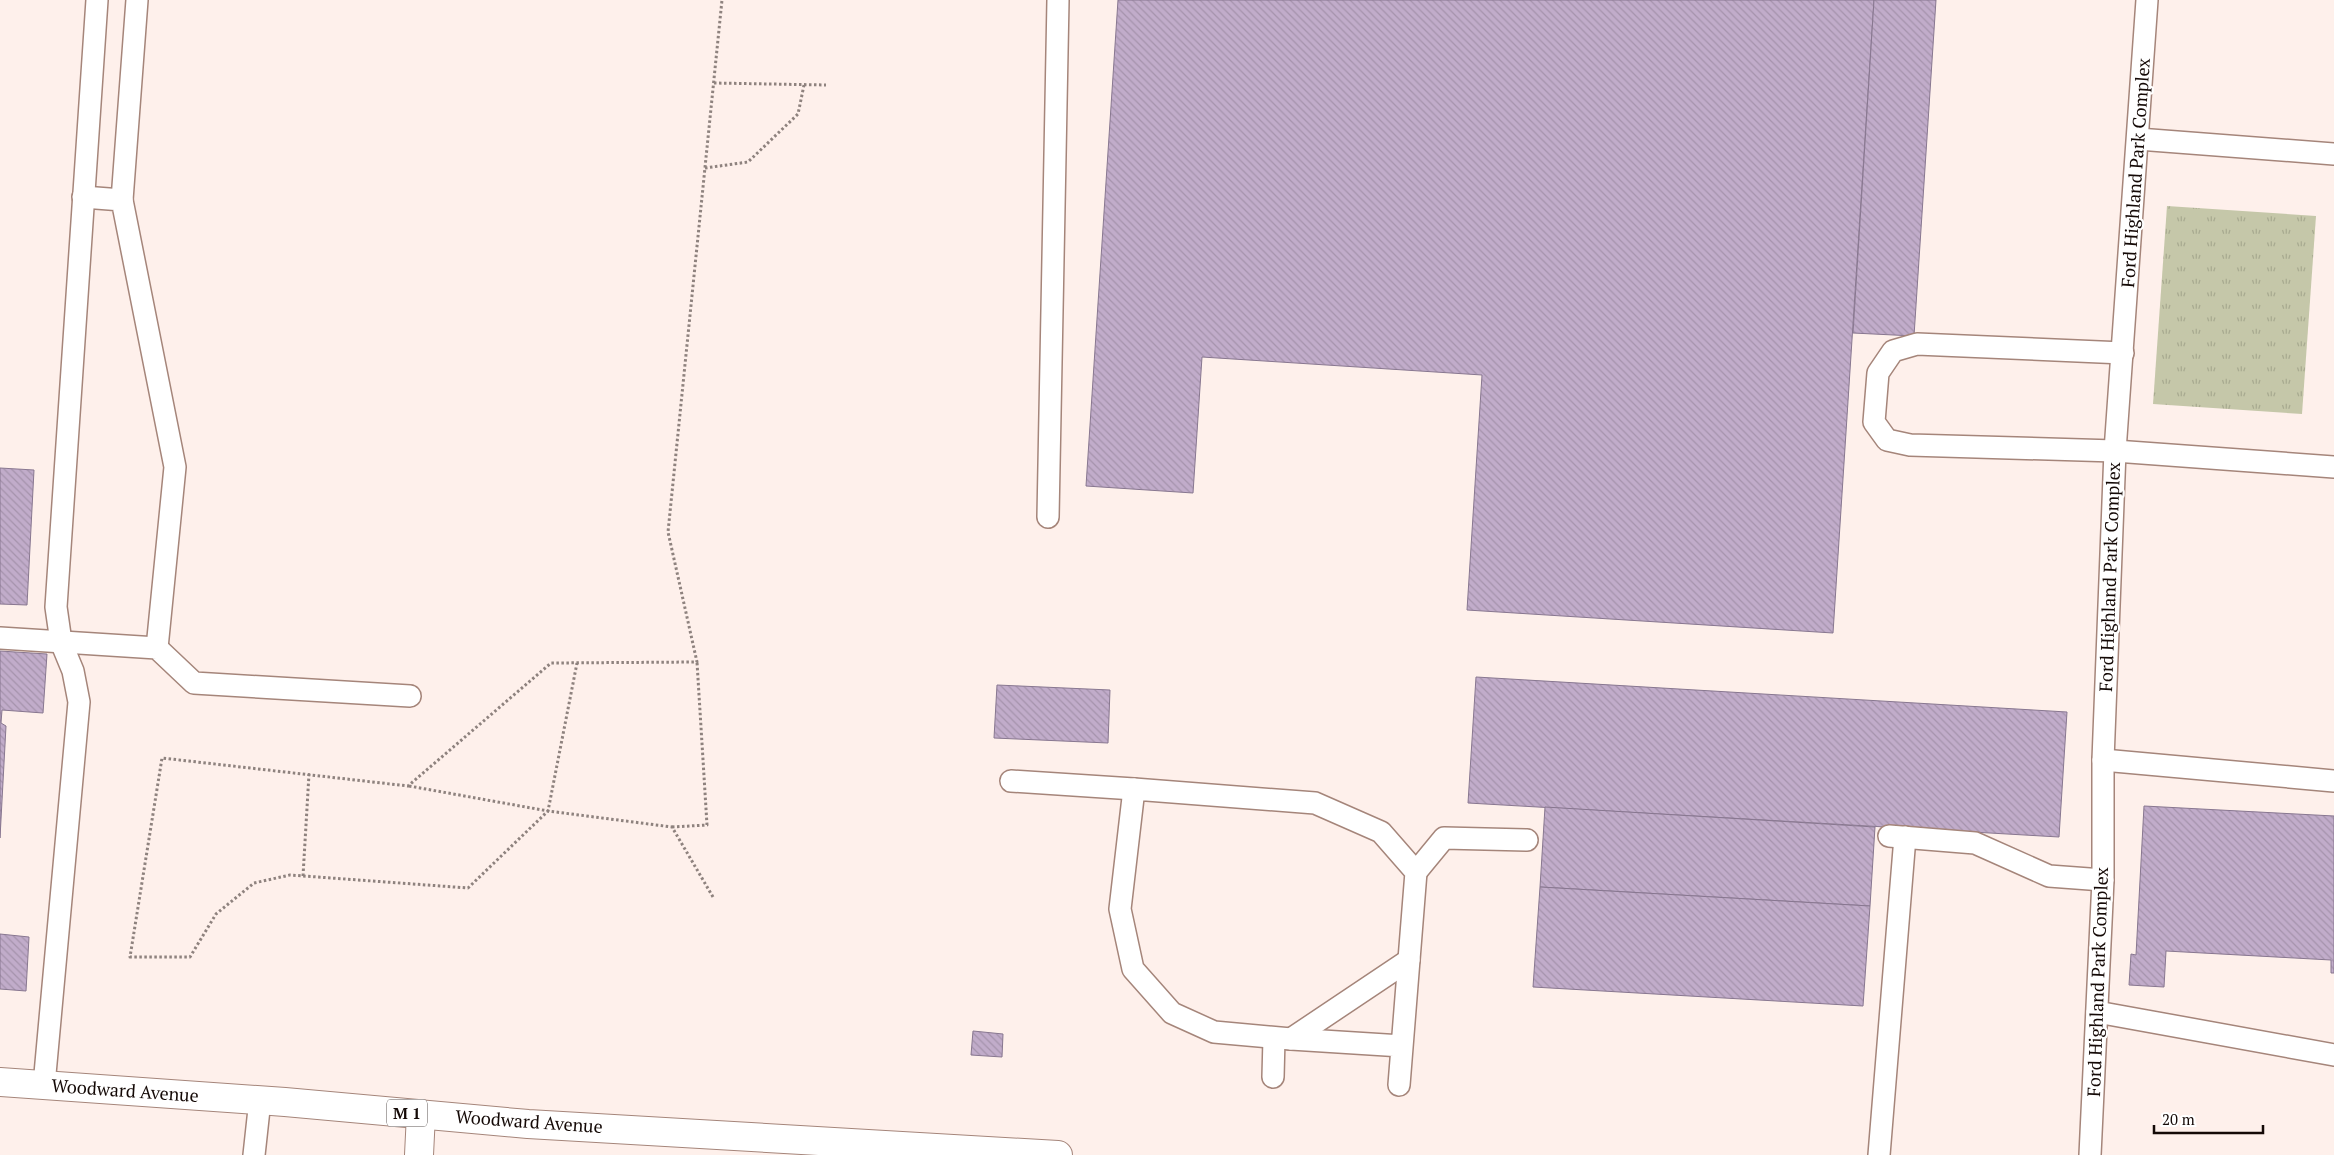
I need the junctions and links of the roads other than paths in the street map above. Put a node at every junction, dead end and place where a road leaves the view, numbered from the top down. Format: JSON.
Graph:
{"nodes":[{"id":1,"x":96,"y":0,"type":"edge"},
{"id":2,"x":136,"y":0,"type":"edge"},
{"id":3,"x":1058,"y":0,"type":"edge"},
{"id":4,"x":2147,"y":0,"type":"edge"},
{"id":5,"x":2138,"y":139,"type":"junction"},
{"id":6,"x":2334,"y":154,"type":"edge"},
{"id":7,"x":83,"y":197,"type":"junction"},
{"id":8,"x":122,"y":200,"type":"junction"},
{"id":9,"x":2123,"y":353,"type":"junction"},
{"id":10,"x":2115,"y":451,"type":"junction"},
{"id":11,"x":2334,"y":467,"type":"edge"},
{"id":12,"x":1048,"y":517,"type":"dead end"},
{"id":13,"x":0,"y":638,"type":"edge"},
{"id":14,"x":61,"y":642,"type":"junction"},
{"id":15,"x":157,"y":648,"type":"junction"},
{"id":16,"x":410,"y":696,"type":"dead end"},
{"id":17,"x":2103,"y":760,"type":"junction"},
{"id":18,"x":1011,"y":781,"type":"dead end"},
{"id":19,"x":2334,"y":781,"type":"edge"},
{"id":20,"x":1134,"y":789,"type":"junction"},
{"id":21,"x":1527,"y":840,"type":"dead end"},
{"id":22,"x":1416,"y":872,"type":"junction"},
{"id":23,"x":2103,"y":880,"type":"junction"},
{"id":24,"x":1409,"y":960,"type":"junction"},
{"id":25,"x":2097,"y":1012,"type":"junction"},
{"id":26,"x":1282,"y":1039,"type":"junction"},
{"id":27,"x":1402,"y":1046,"type":"junction"},
{"id":28,"x":2334,"y":1055,"type":"edge"},
{"id":29,"x":1273,"y":1077,"type":"dead end"},
{"id":30,"x":0,"y":1082,"type":"edge"},
{"id":31,"x":44,"y":1085,"type":"junction"},
{"id":32,"x":1399,"y":1085,"type":"dead end"},
{"id":33,"x":260,"y":1100,"type":"junction"},
{"id":34,"x":421,"y":1114,"type":"junction"},
{"id":35,"x":254,"y":1155,"type":"edge"},
{"id":36,"x":419,"y":1155,"type":"edge"},
{"id":37,"x":1058,"y":1155,"type":"edge"},
{"id":38,"x":1878,"y":1155,"type":"edge"},
{"id":39,"x":2090,"y":1155,"type":"edge"}],
"edges":[{"from":1,"to":7,"type":"lane"},
{"from":2,"to":8,"type":"lane"},
{"from":3,"to":12,"type":"lane"},
{"from":4,"to":5,"type":"lane","name":"Ford Highland Park Complex"},
{"from":5,"to":6,"type":"lane"},
{"from":5,"to":9,"type":"lane","name":"Ford Highland Park Complex"},
{"from":7,"to":8,"type":"lane"},
{"from":7,"to":14,"type":"lane"},
{"from":8,"to":15,"type":"lane"},
{"from":9,"to":10,"type":"lane","name":"Ford Highland Park Complex"},
{"from":9,"to":10,"type":"lane"},
{"from":10,"to":11,"type":"lane"},
{"from":10,"to":17,"type":"lane","name":"Ford Highland Park Complex"},
{"from":13,"to":14,"type":"lane"},
{"from":14,"to":15,"type":"lane"},
{"from":14,"to":31,"type":"lane"},
{"from":15,"to":16,"type":"lane"},
{"from":17,"to":19,"type":"lane"},
{"from":17,"to":23,"type":"lane","name":"Ford Highland Park Complex"},
{"from":18,"to":20,"type":"lane"},
{"from":20,"to":22,"type":"lane"},
{"from":20,"to":26,"type":"lane"},
{"from":21,"to":22,"type":"lane"},
{"from":22,"to":24,"type":"lane"},
{"from":23,"to":25,"type":"lane","name":"Ford Highland Park Complex"},
{"from":23,"to":38,"type":"lane"},
{"from":24,"to":26,"type":"lane"},
{"from":24,"to":27,"type":"lane"},
{"from":25,"to":28,"type":"lane"},
{"from":25,"to":39,"type":"lane","name":"Ford Highland Park Complex"},
{"from":26,"to":27,"type":"lane"},
{"from":26,"to":29,"type":"lane"},
{"from":27,"to":32,"type":"lane"},
{"from":30,"to":31,"type":"main road","name":"Woodward Avenue","number":"M 1"},
{"from":31,"to":33,"type":"main road","name":"Woodward Avenue","number":"M 1"},
{"from":33,"to":34,"type":"main road","name":"Woodward Avenue","number":"M 1"},
{"from":33,"to":35,"type":"lane"},
{"from":34,"to":36,"type":"main road"},
{"from":34,"to":37,"type":"main road","name":"Woodward Avenue","number":"M 1"}]}
